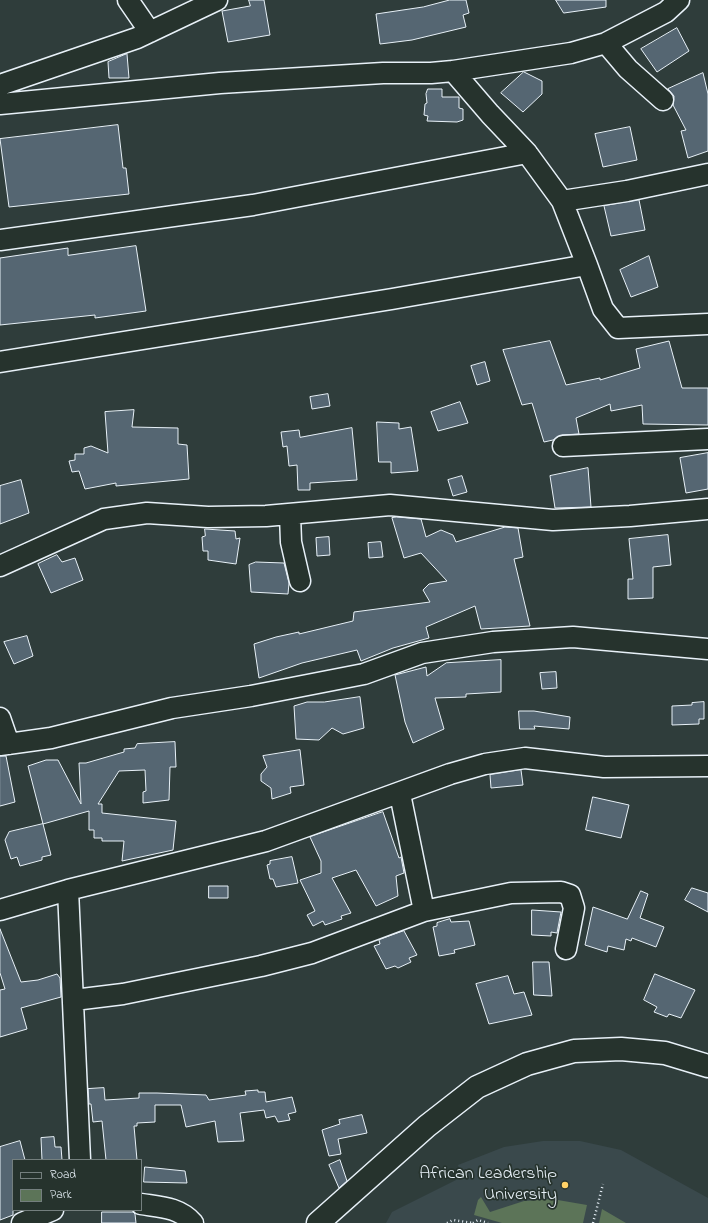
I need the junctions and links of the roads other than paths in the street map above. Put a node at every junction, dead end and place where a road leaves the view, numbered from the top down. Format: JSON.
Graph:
{"nodes":[{"id":1,"x":128,"y":0,"type":"edge"},
{"id":2,"x":217,"y":0,"type":"edge"},
{"id":3,"x":679,"y":0,"type":"edge"},
{"id":4,"x":150,"y":32,"type":"junction"},
{"id":5,"x":606,"y":43,"type":"junction"},
{"id":6,"x":453,"y":71,"type":"junction"},
{"id":7,"x":0,"y":85,"type":"edge"},
{"id":8,"x":663,"y":100,"type":"dead end"},
{"id":9,"x":0,"y":104,"type":"edge"},
{"id":10,"x":527,"y":153,"type":"junction"},
{"id":11,"x":708,"y":174,"type":"edge"},
{"id":12,"x":562,"y":201,"type":"junction"},
{"id":13,"x":0,"y":240,"type":"edge"},
{"id":14,"x":587,"y":265,"type":"junction"},
{"id":15,"x":708,"y":324,"type":"edge"},
{"id":16,"x":0,"y":362,"type":"edge"},
{"id":17,"x":708,"y":439,"type":"edge"},
{"id":18,"x":563,"y":446,"type":"dead end"},
{"id":19,"x":708,"y":509,"type":"edge"},
{"id":20,"x":290,"y":515,"type":"junction"},
{"id":21,"x":0,"y":566,"type":"edge"},
{"id":22,"x":300,"y":581,"type":"dead end"},
{"id":23,"x":708,"y":649,"type":"edge"},
{"id":24,"x":0,"y":718,"type":"edge"},
{"id":25,"x":4,"y":745,"type":"edge"},
{"id":26,"x":708,"y":766,"type":"edge"},
{"id":27,"x":400,"y":794,"type":"junction"},
{"id":28,"x":68,"y":890,"type":"junction"},
{"id":29,"x":0,"y":910,"type":"edge"},
{"id":30,"x":424,"y":911,"type":"junction"},
{"id":31,"x":566,"y":949,"type":"dead end"},
{"id":32,"x":74,"y":1000,"type":"junction"},
{"id":33,"x":708,"y":1066,"type":"edge"},
{"id":34,"x":80,"y":1159,"type":"edge"},
{"id":35,"x":142,"y":1204,"type":"edge"},
{"id":36,"x":51,"y":1211,"type":"edge"},
{"id":37,"x":22,"y":1223,"type":"edge"},
{"id":38,"x":193,"y":1223,"type":"edge"},
{"id":39,"x":318,"y":1223,"type":"edge"}],
"edges":[{"from":1,"to":4,"type":"street"},
{"from":2,"to":4,"type":"street"},
{"from":3,"to":5,"type":"street"},
{"from":4,"to":7,"type":"street"},
{"from":5,"to":6,"type":"street"},
{"from":5,"to":8,"type":"street"},
{"from":6,"to":9,"type":"street"},
{"from":6,"to":10,"type":"street"},
{"from":10,"to":12,"type":"street"},
{"from":10,"to":13,"type":"street"},
{"from":11,"to":12,"type":"street"},
{"from":12,"to":14,"type":"street"},
{"from":14,"to":15,"type":"street"},
{"from":14,"to":16,"type":"street"},
{"from":17,"to":18,"type":"street"},
{"from":19,"to":20,"type":"street"},
{"from":20,"to":21,"type":"street"},
{"from":20,"to":22,"type":"street"},
{"from":23,"to":25,"type":"street"},
{"from":24,"to":25,"type":"street"},
{"from":26,"to":27,"type":"street"},
{"from":27,"to":28,"type":"street"},
{"from":27,"to":30,"type":"street"},
{"from":28,"to":29,"type":"street"},
{"from":28,"to":32,"type":"street"},
{"from":30,"to":31,"type":"street"},
{"from":30,"to":32,"type":"street"},
{"from":32,"to":34,"type":"street"},
{"from":33,"to":39,"type":"main road"},
{"from":35,"to":38,"type":"street"},
{"from":36,"to":37,"type":"street"}]}
